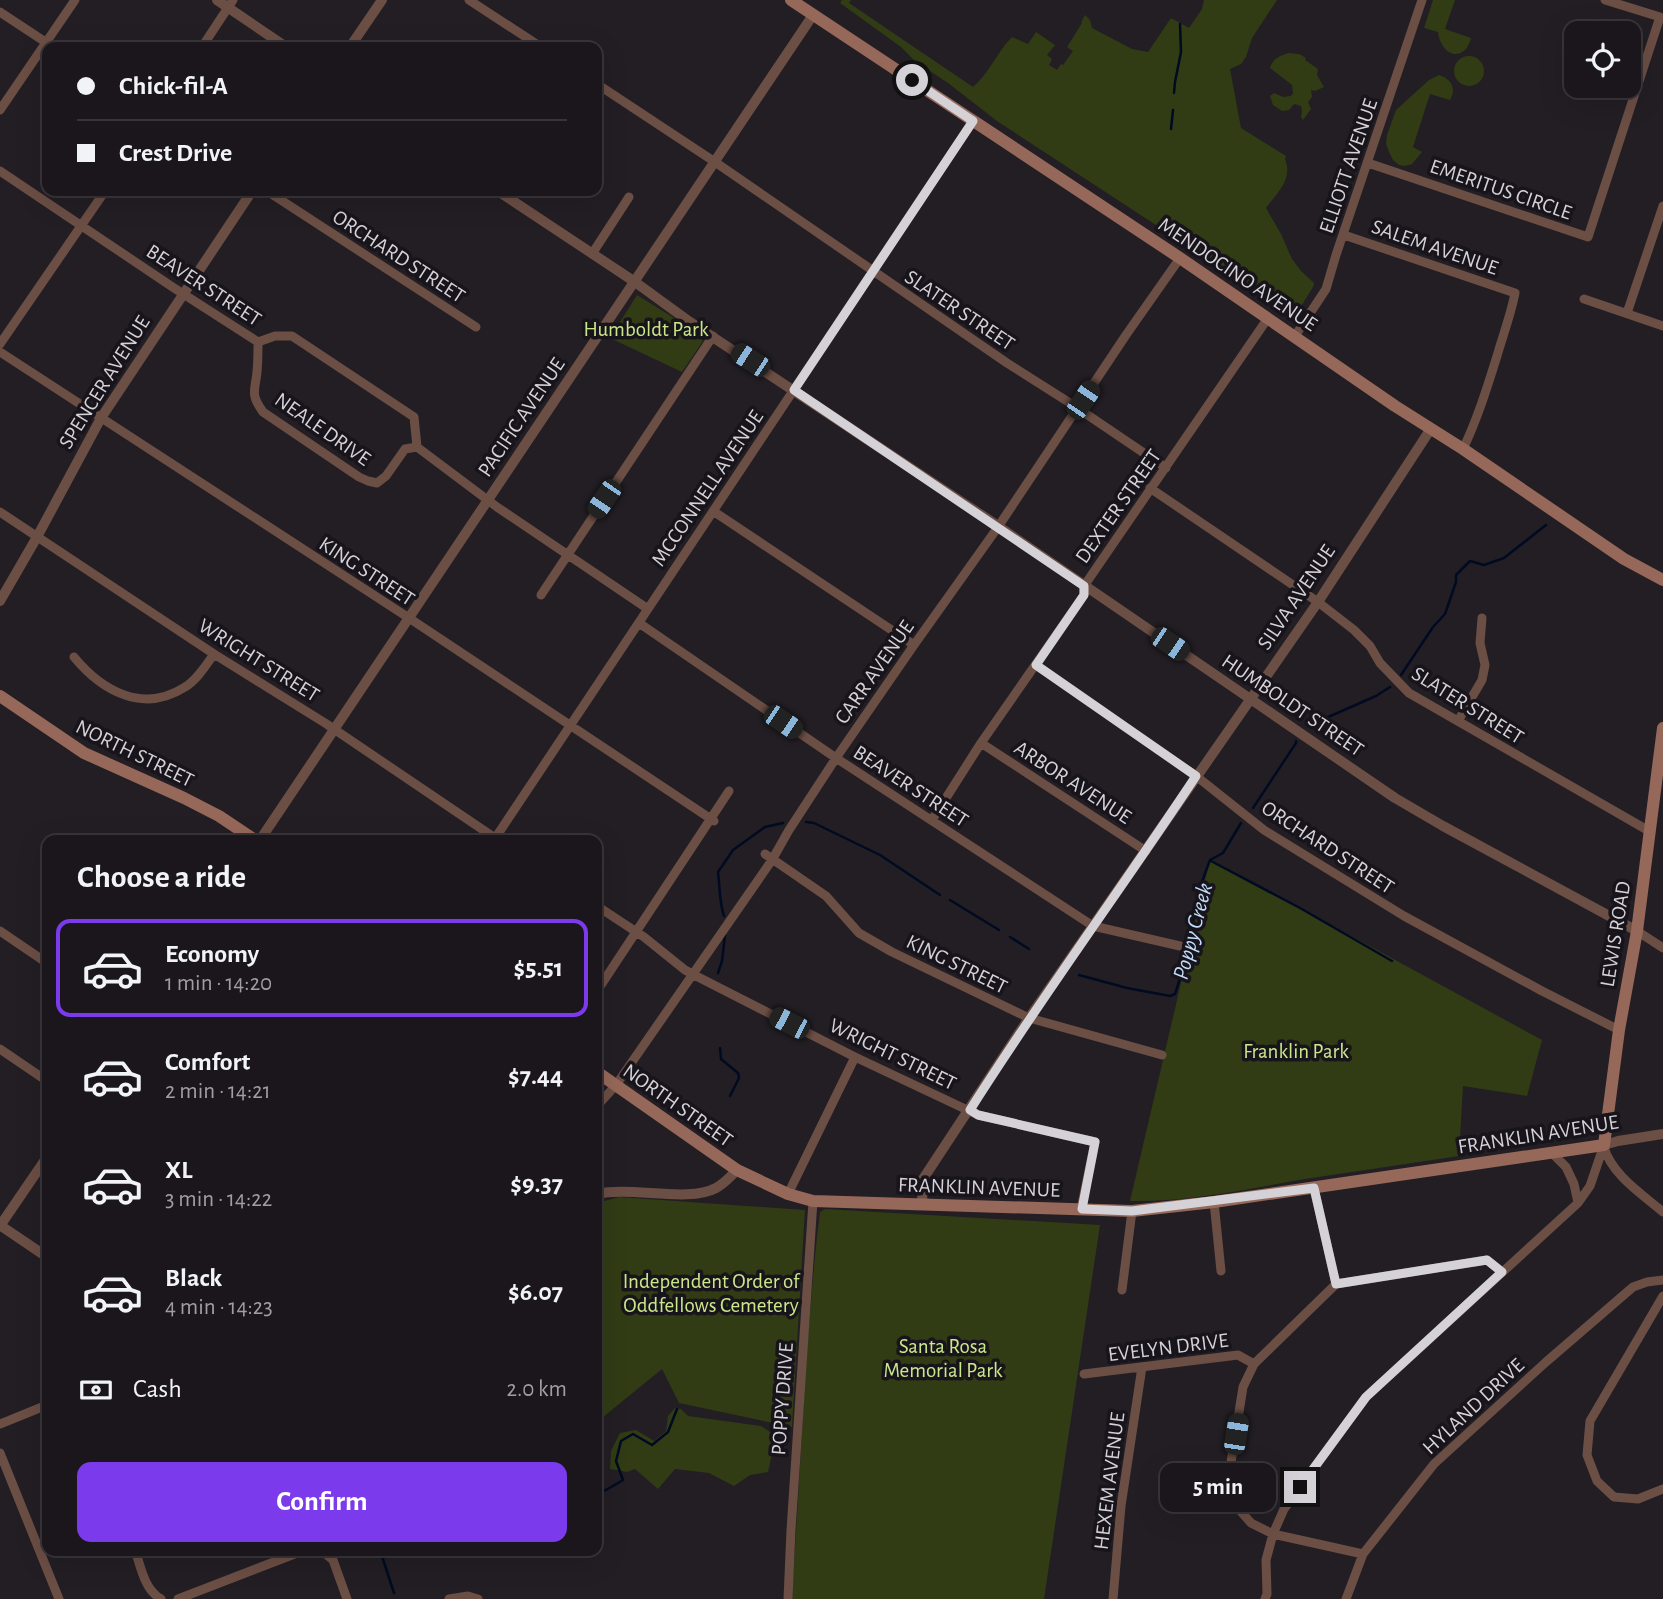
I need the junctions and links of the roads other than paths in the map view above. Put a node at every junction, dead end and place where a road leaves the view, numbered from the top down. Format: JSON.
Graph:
{"nodes":[{"id":1,"x":75,"y":0,"type":"edge"},
{"id":2,"x":217,"y":0,"type":"edge"},
{"id":3,"x":382,"y":0,"type":"edge"},
{"id":4,"x":469,"y":0,"type":"edge"},
{"id":5,"x":791,"y":0,"type":"edge"},
{"id":6,"x":1422,"y":0,"type":"edge"},
{"id":7,"x":1605,"y":0,"type":"edge"},
{"id":8,"x":231,"y":4,"type":"edge"},
{"id":9,"x":0,"y":12,"type":"edge"},
{"id":10,"x":813,"y":15,"type":"junction"},
{"id":11,"x":45,"y":42,"type":"edge"},
{"id":12,"x":51,"y":42,"type":"edge"},
{"id":13,"x":205,"y":42,"type":"edge"},
{"id":14,"x":280,"y":42,"type":"edge"},
{"id":15,"x":353,"y":42,"type":"edge"},
{"id":16,"x":533,"y":42,"type":"edge"},
{"id":17,"x":42,"y":54,"type":"edge"},
{"id":18,"x":602,"y":87,"type":"edge"},
{"id":19,"x":0,"y":110,"type":"edge"},
{"id":20,"x":973,"y":121,"type":"junction"},
{"id":21,"x":715,"y":162,"type":"junction"},
{"id":22,"x":1368,"y":163,"type":"junction"},
{"id":23,"x":0,"y":171,"type":"edge"},
{"id":24,"x":102,"y":196,"type":"edge"},
{"id":25,"x":249,"y":196,"type":"edge"},
{"id":26,"x":275,"y":196,"type":"edge"},
{"id":27,"x":505,"y":196,"type":"edge"},
{"id":28,"x":629,"y":197,"type":"dead end"},
{"id":29,"x":1663,"y":206,"type":"edge"},
{"id":30,"x":81,"y":226,"type":"junction"},
{"id":31,"x":1344,"y":235,"type":"junction"},
{"id":32,"x":592,"y":254,"type":"junction"},
{"id":33,"x":1180,"y":258,"type":"junction"},
{"id":34,"x":873,"y":271,"type":"junction"},
{"id":35,"x":635,"y":282,"type":"junction"},
{"id":36,"x":183,"y":294,"type":"junction"},
{"id":37,"x":1584,"y":299,"type":"dead end"},
{"id":38,"x":1627,"y":313,"type":"junction"},
{"id":39,"x":1268,"y":318,"type":"junction"},
{"id":40,"x":1663,"y":326,"type":"edge"},
{"id":41,"x":477,"y":327,"type":"dead end"},
{"id":42,"x":713,"y":336,"type":"junction"},
{"id":43,"x":1295,"y":336,"type":"junction"},
{"id":44,"x":258,"y":342,"type":"junction"},
{"id":45,"x":0,"y":344,"type":"edge"},
{"id":46,"x":0,"y":352,"type":"edge"},
{"id":47,"x":794,"y":390,"type":"junction"},
{"id":48,"x":1078,"y":408,"type":"junction"},
{"id":49,"x":101,"y":418,"type":"junction"},
{"id":50,"x":1430,"y":430,"type":"junction"},
{"id":51,"x":417,"y":447,"type":"junction"},
{"id":52,"x":1463,"y":449,"type":"junction"},
{"id":53,"x":1166,"y":468,"type":"junction"},
{"id":54,"x":1150,"y":488,"type":"junction"},
{"id":55,"x":488,"y":500,"type":"junction"},
{"id":56,"x":713,"y":511,"type":"junction"},
{"id":57,"x":0,"y":512,"type":"edge"},
{"id":58,"x":998,"y":527,"type":"junction"},
{"id":59,"x":37,"y":537,"type":"junction"},
{"id":60,"x":568,"y":554,"type":"junction"},
{"id":61,"x":1663,"y":580,"type":"edge"},
{"id":62,"x":1084,"y":586,"type":"junction"},
{"id":63,"x":541,"y":595,"type":"dead end"},
{"id":64,"x":0,"y":601,"type":"edge"},
{"id":65,"x":1318,"y":602,"type":"junction"},
{"id":66,"x":648,"y":608,"type":"junction"},
{"id":67,"x":409,"y":618,"type":"junction"},
{"id":68,"x":1482,"y":618,"type":"dead end"},
{"id":69,"x":639,"y":623,"type":"junction"},
{"id":70,"x":914,"y":645,"type":"junction"},
{"id":71,"x":214,"y":654,"type":"junction"},
{"id":72,"x":74,"y":657,"type":"dead end"},
{"id":73,"x":1036,"y":665,"type":"junction"},
{"id":74,"x":0,"y":696,"type":"edge"},
{"id":75,"x":1250,"y":699,"type":"junction"},
{"id":76,"x":1458,"y":722,"type":"junction"},
{"id":77,"x":570,"y":726,"type":"junction"},
{"id":78,"x":1663,"y":728,"type":"edge"},
{"id":79,"x":334,"y":730,"type":"junction"},
{"id":80,"x":981,"y":743,"type":"junction"},
{"id":81,"x":836,"y":758,"type":"junction"},
{"id":82,"x":1196,"y":776,"type":"junction"},
{"id":83,"x":729,"y":791,"type":"dead end"},
{"id":84,"x":712,"y":820,"type":"junction"},
{"id":85,"x":932,"y":820,"type":"junction"},
{"id":86,"x":1649,"y":831,"type":"junction"},
{"id":87,"x":248,"y":835,"type":"edge"},
{"id":88,"x":263,"y":835,"type":"edge"},
{"id":89,"x":489,"y":835,"type":"edge"},
{"id":90,"x":498,"y":835,"type":"edge"},
{"id":91,"x":1146,"y":851,"type":"junction"},
{"id":92,"x":768,"y":857,"type":"junction"},
{"id":93,"x":602,"y":909,"type":"edge"},
{"id":94,"x":1093,"y":926,"type":"junction"},
{"id":95,"x":0,"y":931,"type":"edge"},
{"id":96,"x":636,"y":932,"type":"junction"},
{"id":97,"x":1637,"y":932,"type":"junction"},
{"id":98,"x":1180,"y":946,"type":"dead end"},
{"id":99,"x":1663,"y":947,"type":"edge"},
{"id":100,"x":42,"y":959,"type":"edge"},
{"id":101,"x":693,"y":974,"type":"junction"},
{"id":102,"x":602,"y":983,"type":"edge"},
{"id":103,"x":1029,"y":1018,"type":"junction"},
{"id":104,"x":1619,"y":1030,"type":"junction"},
{"id":105,"x":0,"y":1049,"type":"edge"},
{"id":106,"x":1162,"y":1055,"type":"dead end"},
{"id":107,"x":855,"y":1057,"type":"junction"},
{"id":108,"x":602,"y":1076,"type":"edge"},
{"id":109,"x":42,"y":1077,"type":"edge"},
{"id":110,"x":615,"y":1085,"type":"junction"},
{"id":111,"x":602,"y":1100,"type":"edge"},
{"id":112,"x":970,"y":1110,"type":"junction"},
{"id":113,"x":1663,"y":1134,"type":"edge"},
{"id":114,"x":1604,"y":1145,"type":"junction"},
{"id":115,"x":1552,"y":1153,"type":"junction"},
{"id":116,"x":42,"y":1164,"type":"edge"},
{"id":117,"x":737,"y":1170,"type":"junction"},
{"id":118,"x":1314,"y":1188,"type":"junction"},
{"id":119,"x":602,"y":1193,"type":"edge"},
{"id":120,"x":788,"y":1194,"type":"junction"},
{"id":121,"x":813,"y":1201,"type":"junction"},
{"id":122,"x":1214,"y":1202,"type":"junction"},
{"id":123,"x":1578,"y":1203,"type":"junction"},
{"id":124,"x":922,"y":1204,"type":"junction"},
{"id":125,"x":1082,"y":1209,"type":"junction"},
{"id":126,"x":1132,"y":1211,"type":"junction"},
{"id":127,"x":1663,"y":1212,"type":"edge"},
{"id":128,"x":0,"y":1226,"type":"edge"},
{"id":129,"x":42,"y":1254,"type":"edge"},
{"id":130,"x":1222,"y":1271,"type":"dead end"},
{"id":131,"x":1502,"y":1272,"type":"junction"},
{"id":132,"x":1663,"y":1280,"type":"edge"},
{"id":133,"x":1336,"y":1284,"type":"junction"},
{"id":134,"x":1122,"y":1290,"type":"dead end"},
{"id":135,"x":1663,"y":1296,"type":"edge"},
{"id":136,"x":1254,"y":1364,"type":"junction"},
{"id":137,"x":1142,"y":1367,"type":"junction"},
{"id":138,"x":1084,"y":1374,"type":"dead end"},
{"id":139,"x":42,"y":1407,"type":"edge"},
{"id":140,"x":0,"y":1424,"type":"edge"},
{"id":141,"x":0,"y":1453,"type":"edge"},
{"id":142,"x":1663,"y":1489,"type":"edge"},
{"id":143,"x":1273,"y":1534,"type":"junction"},
{"id":144,"x":1363,"y":1554,"type":"junction"},
{"id":145,"x":137,"y":1556,"type":"edge"},
{"id":146,"x":289,"y":1556,"type":"edge"},
{"id":147,"x":328,"y":1556,"type":"edge"},
{"id":148,"x":59,"y":1599,"type":"edge"},
{"id":149,"x":161,"y":1599,"type":"edge"},
{"id":150,"x":178,"y":1599,"type":"edge"},
{"id":151,"x":347,"y":1599,"type":"edge"},
{"id":152,"x":449,"y":1599,"type":"edge"},
{"id":153,"x":478,"y":1599,"type":"edge"},
{"id":154,"x":788,"y":1599,"type":"edge"},
{"id":155,"x":1113,"y":1599,"type":"edge"},
{"id":156,"x":1265,"y":1599,"type":"edge"},
{"id":157,"x":1346,"y":1599,"type":"edge"}],
"edges":[{"from":1,"to":12,"type":"street"},
{"from":2,"to":8,"type":"street"},
{"from":3,"to":15,"type":"street"},
{"from":4,"to":16,"type":"street"},
{"from":5,"to":10,"type":"main road","name":"MENDOCINO AVENUE"},
{"from":6,"to":22,"type":"street","name":"ELLIOTT AVENUE"},
{"from":7,"to":22,"type":"street","name":"EMERITUS CIRCLE"},
{"from":8,"to":13,"type":"street"},
{"from":8,"to":14,"type":"street"},
{"from":9,"to":11,"type":"street"},
{"from":10,"to":20,"type":"main road","name":"MENDOCINO AVENUE"},
{"from":10,"to":21,"type":"street","name":"PACIFIC AVENUE"},
{"from":17,"to":19,"type":"street"},
{"from":18,"to":21,"type":"street","name":"SLATER STREET"},
{"from":20,"to":33,"type":"main road","name":"MENDOCINO AVENUE"},
{"from":20,"to":34,"type":"street","name":"MCCONNELL AVENUE"},
{"from":21,"to":34,"type":"street","name":"SLATER STREET"},
{"from":21,"to":35,"type":"street","name":"PACIFIC AVENUE"},
{"from":22,"to":31,"type":"street","name":"ELLIOTT AVENUE"},
{"from":23,"to":30,"type":"street","name":"BEAVER STREET"},
{"from":24,"to":30,"type":"street"},
{"from":25,"to":36,"type":"street","name":"SPENCER AVENUE"},
{"from":26,"to":41,"type":"street","name":"ORCHARD STREET"},
{"from":27,"to":32,"type":"street","name":"HUMBOLDT STREET"},
{"from":28,"to":32,"type":"street"},
{"from":29,"to":38,"type":"street"},
{"from":30,"to":36,"type":"street","name":"BEAVER STREET"},
{"from":30,"to":45,"type":"street"},
{"from":31,"to":43,"type":"street","name":"ELLIOTT AVENUE"},
{"from":31,"to":52,"type":"street","name":"SALEM AVENUE"},
{"from":32,"to":35,"type":"street","name":"HUMBOLDT STREET"},
{"from":33,"to":39,"type":"main road","name":"MENDOCINO AVENUE"},
{"from":33,"to":48,"type":"street","name":"CARR AVENUE"},
{"from":34,"to":47,"type":"street","name":"MCCONNELL AVENUE"},
{"from":34,"to":48,"type":"street","name":"SLATER STREET"},
{"from":35,"to":42,"type":"street","name":"HUMBOLDT STREET"},
{"from":35,"to":55,"type":"street","name":"PACIFIC AVENUE"},
{"from":36,"to":44,"type":"street","name":"BEAVER STREET"},
{"from":36,"to":49,"type":"street","name":"SPENCER AVENUE"},
{"from":37,"to":38,"type":"street"},
{"from":38,"to":40,"type":"street"},
{"from":39,"to":43,"type":"main road","name":"MENDOCINO AVENUE"},
{"from":39,"to":53,"type":"street","name":"DEXTER STREET"},
{"from":42,"to":47,"type":"street","name":"HUMBOLDT STREET"},
{"from":42,"to":60,"type":"street"},
{"from":43,"to":50,"type":"main road","name":"MENDOCINO AVENUE"},
{"from":44,"to":51,"type":"street","name":"BEAVER STREET"},
{"from":44,"to":51,"type":"street","name":"NEALE DRIVE"},
{"from":46,"to":49,"type":"street","name":"KING STREET"},
{"from":47,"to":56,"type":"street","name":"MCCONNELL AVENUE"},
{"from":47,"to":58,"type":"street","name":"HUMBOLDT STREET"},
{"from":48,"to":53,"type":"street","name":"SLATER STREET"},
{"from":48,"to":58,"type":"street","name":"CARR AVENUE"},
{"from":49,"to":59,"type":"street","name":"SPENCER AVENUE"},
{"from":49,"to":67,"type":"street","name":"KING STREET"},
{"from":50,"to":52,"type":"main road","name":"MENDOCINO AVENUE"},
{"from":50,"to":65,"type":"street","name":"SILVA AVENUE"},
{"from":51,"to":55,"type":"street"},
{"from":52,"to":61,"type":"main road","name":"MENDOCINO AVENUE"},
{"from":53,"to":54,"type":"street","name":"DEXTER STREET"},
{"from":54,"to":62,"type":"street","name":"DEXTER STREET"},
{"from":54,"to":65,"type":"street","name":"SLATER STREET"},
{"from":55,"to":60,"type":"street"},
{"from":55,"to":67,"type":"street","name":"PACIFIC AVENUE"},
{"from":56,"to":66,"type":"street","name":"MCCONNELL AVENUE"},
{"from":56,"to":70,"type":"street"},
{"from":57,"to":59,"type":"street","name":"WRIGHT STREET"},
{"from":58,"to":62,"type":"street","name":"HUMBOLDT STREET"},
{"from":58,"to":70,"type":"street","name":"CARR AVENUE"},
{"from":59,"to":64,"type":"street","name":"SPENCER AVENUE"},
{"from":59,"to":71,"type":"street","name":"WRIGHT STREET"},
{"from":60,"to":63,"type":"street"},
{"from":60,"to":66,"type":"street"},
{"from":62,"to":73,"type":"street","name":"DEXTER STREET"},
{"from":62,"to":75,"type":"street","name":"HUMBOLDT STREET"},
{"from":65,"to":75,"type":"street","name":"SILVA AVENUE"},
{"from":65,"to":76,"type":"street","name":"SLATER STREET"},
{"from":66,"to":69,"type":"street","name":"MCCONNELL AVENUE"},
{"from":67,"to":77,"type":"street","name":"KING STREET"},
{"from":67,"to":79,"type":"street","name":"PACIFIC AVENUE"},
{"from":68,"to":76,"type":"street"},
{"from":69,"to":77,"type":"street","name":"MCCONNELL AVENUE"},
{"from":69,"to":81,"type":"street","name":"BEAVER STREET"},
{"from":70,"to":81,"type":"street","name":"CARR AVENUE"},
{"from":71,"to":72,"type":"street"},
{"from":71,"to":79,"type":"street","name":"WRIGHT STREET"},
{"from":73,"to":80,"type":"street","name":"DEXTER STREET"},
{"from":73,"to":82,"type":"street","name":"ORCHARD STREET"},
{"from":74,"to":87,"type":"main road","name":"NORTH STREET"},
{"from":75,"to":82,"type":"street","name":"SILVA AVENUE"},
{"from":75,"to":97,"type":"street","name":"HUMBOLDT STREET"},
{"from":76,"to":86,"type":"street","name":"SLATER STREET"},
{"from":77,"to":84,"type":"street","name":"KING STREET"},
{"from":77,"to":90,"type":"street","name":"MCCONNELL AVENUE"},
{"from":78,"to":86,"type":"main road","name":"LEWIS ROAD"},
{"from":79,"to":88,"type":"street","name":"PACIFIC AVENUE"},
{"from":79,"to":89,"type":"street","name":"WRIGHT STREET"},
{"from":80,"to":85,"type":"street","name":"DEXTER STREET"},
{"from":80,"to":91,"type":"street","name":"ARBOR AVENUE"},
{"from":81,"to":85,"type":"street","name":"BEAVER STREET"},
{"from":81,"to":92,"type":"street","name":"CARR AVENUE"},
{"from":82,"to":91,"type":"street","name":"SILVA AVENUE"},
{"from":82,"to":104,"type":"street","name":"ORCHARD STREET"},
{"from":83,"to":84,"type":"street"},
{"from":84,"to":96,"type":"street"},
{"from":85,"to":94,"type":"street","name":"BEAVER STREET"},
{"from":86,"to":97,"type":"main road","name":"LEWIS ROAD"},
{"from":91,"to":94,"type":"street","name":"SILVA AVENUE"},
{"from":92,"to":101,"type":"street","name":"CARR AVENUE"},
{"from":92,"to":103,"type":"street","name":"KING STREET"},
{"from":93,"to":96,"type":"street","name":"WRIGHT STREET"},
{"from":94,"to":98,"type":"street","name":"BEAVER STREET"},
{"from":94,"to":103,"type":"street","name":"SILVA AVENUE"},
{"from":95,"to":100,"type":"street"},
{"from":96,"to":101,"type":"street","name":"WRIGHT STREET"},
{"from":96,"to":102,"type":"street"},
{"from":97,"to":99,"type":"street","name":"HUMBOLDT STREET"},
{"from":97,"to":104,"type":"main road","name":"LEWIS ROAD"},
{"from":101,"to":107,"type":"street","name":"WRIGHT STREET"},
{"from":101,"to":110,"type":"street","name":"CARR AVENUE"},
{"from":103,"to":106,"type":"street","name":"KING STREET"},
{"from":103,"to":112,"type":"street","name":"SILVA AVENUE"},
{"from":104,"to":114,"type":"main road","name":"LEWIS ROAD"},
{"from":105,"to":109,"type":"street"},
{"from":107,"to":112,"type":"street","name":"WRIGHT STREET"},
{"from":107,"to":120,"type":"street"},
{"from":108,"to":110,"type":"main road","name":"NORTH STREET"},
{"from":110,"to":111,"type":"street","name":"CARR AVENUE"},
{"from":110,"to":117,"type":"main road","name":"NORTH STREET"},
{"from":112,"to":124,"type":"street","name":"SILVA AVENUE"},
{"from":112,"to":125,"type":"street","name":"WRIGHT STREET"},
{"from":113,"to":114,"type":"street","name":"FRANKLIN AVENUE"},
{"from":114,"to":115,"type":"main road","name":"FRANKLIN AVENUE"},
{"from":114,"to":123,"type":"street"},
{"from":114,"to":127,"type":"street"},
{"from":115,"to":118,"type":"main road","name":"FRANKLIN AVENUE"},
{"from":115,"to":123,"type":"street"},
{"from":116,"to":128,"type":"street"},
{"from":117,"to":119,"type":"street"},
{"from":117,"to":120,"type":"main road","name":"FRANKLIN AVENUE"},
{"from":118,"to":122,"type":"main road","name":"FRANKLIN AVENUE"},
{"from":118,"to":133,"type":"street"},
{"from":120,"to":121,"type":"main road","name":"FRANKLIN AVENUE"},
{"from":121,"to":124,"type":"main road","name":"FRANKLIN AVENUE"},
{"from":121,"to":154,"type":"street","name":"POPPY DRIVE"},
{"from":122,"to":126,"type":"main road","name":"FRANKLIN AVENUE"},
{"from":122,"to":130,"type":"street"},
{"from":123,"to":131,"type":"street"},
{"from":124,"to":125,"type":"main road","name":"FRANKLIN AVENUE"},
{"from":125,"to":126,"type":"main road","name":"FRANKLIN AVENUE"},
{"from":126,"to":134,"type":"street"},
{"from":128,"to":129,"type":"street"},
{"from":131,"to":133,"type":"street"},
{"from":131,"to":143,"type":"street"},
{"from":132,"to":144,"type":"street","name":"HYLAND DRIVE"},
{"from":133,"to":136,"type":"street"},
{"from":135,"to":142,"type":"street"},
{"from":136,"to":137,"type":"street","name":"EVELYN DRIVE"},
{"from":136,"to":143,"type":"street"},
{"from":137,"to":138,"type":"street","name":"EVELYN DRIVE"},
{"from":137,"to":155,"type":"street","name":"HEXEM AVENUE"},
{"from":139,"to":140,"type":"street"},
{"from":141,"to":148,"type":"street"},
{"from":143,"to":144,"type":"street"},
{"from":143,"to":156,"type":"street"},
{"from":144,"to":157,"type":"street","name":"HYLAND DRIVE"},
{"from":145,"to":149,"type":"street"},
{"from":146,"to":150,"type":"street"},
{"from":147,"to":151,"type":"street"},
{"from":152,"to":153,"type":"street"}]}
